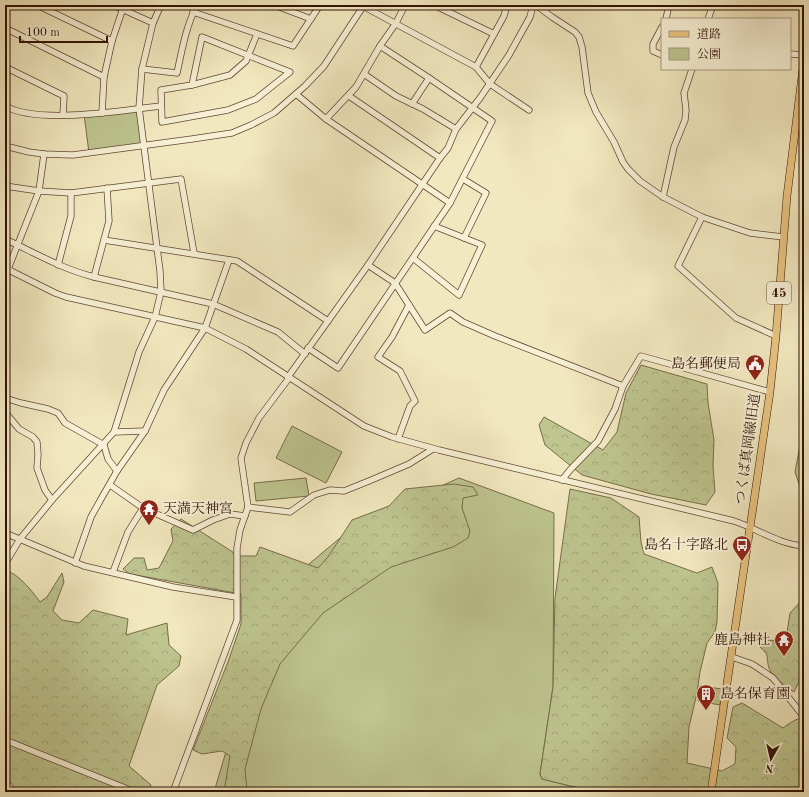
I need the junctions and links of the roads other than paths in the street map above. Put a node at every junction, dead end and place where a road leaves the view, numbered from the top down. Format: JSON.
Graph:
{"nodes":[{"id":1,"x":37,"y":5,"type":"edge"},
{"id":2,"x":114,"y":5,"type":"edge"},
{"id":3,"x":161,"y":5,"type":"edge"},
{"id":4,"x":197,"y":5,"type":"edge"},
{"id":5,"x":274,"y":5,"type":"edge"},
{"id":6,"x":320,"y":5,"type":"edge"},
{"id":7,"x":405,"y":5,"type":"edge"},
{"id":8,"x":434,"y":5,"type":"edge"},
{"id":9,"x":507,"y":5,"type":"edge"},
{"id":10,"x":534,"y":5,"type":"edge"},
{"id":11,"x":669,"y":5,"type":"edge"},
{"id":12,"x":713,"y":5,"type":"edge"},
{"id":13,"x":363,"y":6,"type":"edge"},
{"id":14,"x":123,"y":7,"type":"edge"},
{"id":15,"x":193,"y":12,"type":"junction"},
{"id":16,"x":666,"y":18,"type":"edge"},
{"id":17,"x":708,"y":18,"type":"edge"},
{"id":18,"x":311,"y":19,"type":"junction"},
{"id":19,"x":153,"y":23,"type":"junction"},
{"id":20,"x":396,"y":23,"type":"junction"},
{"id":21,"x":5,"y":28,"type":"edge"},
{"id":22,"x":661,"y":30,"type":"edge"},
{"id":23,"x":257,"y":34,"type":"junction"},
{"id":24,"x":494,"y":34,"type":"junction"},
{"id":25,"x":112,"y":41,"type":"junction"},
{"id":26,"x":380,"y":46,"type":"junction"},
{"id":27,"x":661,"y":54,"type":"edge"},
{"id":28,"x":791,"y":54,"type":"edge"},
{"id":29,"x":249,"y":55,"type":"junction"},
{"id":30,"x":804,"y":55,"type":"edge"},
{"id":31,"x":804,"y":60,"type":"edge"},
{"id":32,"x":5,"y":66,"type":"edge"},
{"id":33,"x":476,"y":67,"type":"junction"},
{"id":34,"x":142,"y":69,"type":"junction"},
{"id":35,"x":691,"y":70,"type":"edge"},
{"id":36,"x":364,"y":74,"type":"junction"},
{"id":37,"x":104,"y":77,"type":"junction"},
{"id":38,"x":429,"y":78,"type":"junction"},
{"id":39,"x":490,"y":84,"type":"junction"},
{"id":40,"x":192,"y":85,"type":"junction"},
{"id":41,"x":296,"y":94,"type":"junction"},
{"id":42,"x":349,"y":96,"type":"junction"},
{"id":43,"x":412,"y":104,"type":"junction"},
{"id":44,"x":5,"y":106,"type":"edge"},
{"id":45,"x":161,"y":106,"type":"junction"},
{"id":46,"x":139,"y":108,"type":"junction"},
{"id":47,"x":472,"y":108,"type":"junction"},
{"id":48,"x":529,"y":110,"type":"dead end"},
{"id":49,"x":102,"y":112,"type":"junction"},
{"id":50,"x":63,"y":115,"type":"junction"},
{"id":51,"x":326,"y":119,"type":"junction"},
{"id":52,"x":456,"y":129,"type":"junction"},
{"id":53,"x":5,"y":146,"type":"edge"},
{"id":54,"x":144,"y":146,"type":"junction"},
{"id":55,"x":44,"y":154,"type":"junction"},
{"id":56,"x":440,"y":158,"type":"junction"},
{"id":57,"x":463,"y":179,"type":"junction"},
{"id":58,"x":148,"y":183,"type":"junction"},
{"id":59,"x":422,"y":185,"type":"junction"},
{"id":60,"x":5,"y":186,"type":"edge"},
{"id":61,"x":107,"y":188,"type":"junction"},
{"id":62,"x":39,"y":191,"type":"junction"},
{"id":63,"x":71,"y":192,"type":"junction"},
{"id":64,"x":663,"y":197,"type":"junction"},
{"id":65,"x":450,"y":203,"type":"junction"},
{"id":66,"x":702,"y":217,"type":"junction"},
{"id":67,"x":434,"y":226,"type":"junction"},
{"id":68,"x":783,"y":237,"type":"junction"},
{"id":69,"x":464,"y":238,"type":"junction"},
{"id":70,"x":5,"y":239,"type":"edge"},
{"id":71,"x":104,"y":240,"type":"junction"},
{"id":72,"x":18,"y":245,"type":"junction"},
{"id":73,"x":157,"y":248,"type":"junction"},
{"id":74,"x":194,"y":254,"type":"junction"},
{"id":75,"x":413,"y":258,"type":"junction"},
{"id":76,"x":229,"y":260,"type":"junction"},
{"id":77,"x":58,"y":265,"type":"junction"},
{"id":78,"x":368,"y":265,"type":"junction"},
{"id":79,"x":6,"y":268,"type":"edge"},
{"id":80,"x":94,"y":277,"type":"junction"},
{"id":81,"x":395,"y":283,"type":"junction"},
{"id":82,"x":5,"y":289,"type":"edge"},
{"id":83,"x":160,"y":292,"type":"junction"},
{"id":84,"x":214,"y":304,"type":"junction"},
{"id":85,"x":409,"y":305,"type":"junction"},
{"id":86,"x":155,"y":317,"type":"junction"},
{"id":87,"x":328,"y":321,"type":"junction"},
{"id":88,"x":205,"y":328,"type":"junction"},
{"id":89,"x":776,"y":336,"type":"junction"},
{"id":90,"x":306,"y":351,"type":"junction"},
{"id":91,"x":288,"y":377,"type":"junction"},
{"id":92,"x":623,"y":386,"type":"junction"},
{"id":93,"x":770,"y":392,"type":"junction"},
{"id":94,"x":5,"y":398,"type":"edge"},
{"id":95,"x":5,"y":412,"type":"edge"},
{"id":96,"x":145,"y":431,"type":"junction"},
{"id":97,"x":114,"y":432,"type":"junction"},
{"id":98,"x":398,"y":439,"type":"junction"},
{"id":99,"x":104,"y":445,"type":"junction"},
{"id":100,"x":433,"y":449,"type":"junction"},
{"id":101,"x":117,"y":471,"type":"junction"},
{"id":102,"x":562,"y":480,"type":"junction"},
{"id":103,"x":110,"y":485,"type":"junction"},
{"id":104,"x":52,"y":500,"type":"junction"},
{"id":105,"x":248,"y":507,"type":"junction"},
{"id":106,"x":143,"y":508,"type":"junction"},
{"id":107,"x":245,"y":516,"type":"junction"},
{"id":108,"x":751,"y":527,"type":"junction"},
{"id":109,"x":5,"y":532,"type":"edge"},
{"id":110,"x":20,"y":539,"type":"junction"},
{"id":111,"x":804,"y":546,"type":"edge"},
{"id":112,"x":75,"y":562,"type":"junction"},
{"id":113,"x":5,"y":564,"type":"edge"},
{"id":114,"x":113,"y":572,"type":"junction"},
{"id":115,"x":236,"y":597,"type":"junction"},
{"id":116,"x":732,"y":657,"type":"junction"},
{"id":117,"x":804,"y":717,"type":"edge"},
{"id":118,"x":5,"y":740,"type":"edge"},
{"id":119,"x":135,"y":792,"type":"edge"},
{"id":120,"x":173,"y":792,"type":"edge"},
{"id":121,"x":711,"y":792,"type":"edge"}],
"edges":[{"from":1,"to":25,"type":"street"},
{"from":2,"to":14,"type":"street"},
{"from":3,"to":19,"type":"street"},
{"from":4,"to":15,"type":"street"},
{"from":5,"to":18,"type":"street"},
{"from":6,"to":18,"type":"street"},
{"from":7,"to":20,"type":"street"},
{"from":8,"to":24,"type":"street"},
{"from":9,"to":24,"type":"street"},
{"from":10,"to":39,"type":"street"},
{"from":10,"to":64,"type":"street"},
{"from":11,"to":16,"type":"street"},
{"from":12,"to":17,"type":"street"},
{"from":13,"to":20,"type":"street"},
{"from":13,"to":41,"type":"street"},
{"from":14,"to":19,"type":"street"},
{"from":14,"to":25,"type":"street"},
{"from":15,"to":23,"type":"street"},
{"from":15,"to":34,"type":"street"},
{"from":18,"to":23,"type":"street"},
{"from":19,"to":34,"type":"street"},
{"from":20,"to":26,"type":"street"},
{"from":20,"to":33,"type":"street"},
{"from":21,"to":37,"type":"street"},
{"from":22,"to":27,"type":"street"},
{"from":23,"to":29,"type":"street"},
{"from":24,"to":33,"type":"street"},
{"from":25,"to":37,"type":"street"},
{"from":26,"to":36,"type":"street"},
{"from":26,"to":38,"type":"street"},
{"from":28,"to":30,"type":"street"},
{"from":29,"to":40,"type":"street"},
{"from":29,"to":40,"type":"street"},
{"from":29,"to":45,"type":"street"},
{"from":31,"to":68,"type":"main road","name":"つくば真岡線旧道","number":"45"},
{"from":32,"to":50,"type":"street"},
{"from":33,"to":39,"type":"street"},
{"from":34,"to":46,"type":"street"},
{"from":35,"to":64,"type":"street"},
{"from":36,"to":42,"type":"street"},
{"from":36,"to":43,"type":"street"},
{"from":37,"to":49,"type":"street"},
{"from":38,"to":43,"type":"street"},
{"from":38,"to":47,"type":"street"},
{"from":39,"to":47,"type":"street"},
{"from":39,"to":48,"type":"street"},
{"from":40,"to":45,"type":"street"},
{"from":41,"to":51,"type":"street"},
{"from":41,"to":54,"type":"street"},
{"from":42,"to":51,"type":"street"},
{"from":42,"to":56,"type":"street"},
{"from":43,"to":52,"type":"street"},
{"from":44,"to":50,"type":"street"},
{"from":45,"to":46,"type":"street"},
{"from":46,"to":49,"type":"street"},
{"from":46,"to":54,"type":"street"},
{"from":47,"to":52,"type":"street"},
{"from":47,"to":57,"type":"street"},
{"from":49,"to":50,"type":"street"},
{"from":51,"to":59,"type":"street"},
{"from":52,"to":56,"type":"street"},
{"from":53,"to":55,"type":"street"},
{"from":54,"to":55,"type":"street"},
{"from":54,"to":58,"type":"street"},
{"from":55,"to":62,"type":"street"},
{"from":56,"to":59,"type":"street"},
{"from":57,"to":65,"type":"street"},
{"from":57,"to":69,"type":"street"},
{"from":58,"to":61,"type":"street"},
{"from":58,"to":73,"type":"street"},
{"from":58,"to":74,"type":"street"},
{"from":59,"to":65,"type":"street"},
{"from":59,"to":78,"type":"street"},
{"from":60,"to":62,"type":"street"},
{"from":61,"to":63,"type":"street"},
{"from":61,"to":71,"type":"street"},
{"from":62,"to":63,"type":"street"},
{"from":62,"to":72,"type":"street"},
{"from":63,"to":77,"type":"street"},
{"from":64,"to":66,"type":"street"},
{"from":65,"to":67,"type":"street"},
{"from":66,"to":68,"type":"street"},
{"from":66,"to":89,"type":"street"},
{"from":67,"to":69,"type":"street"},
{"from":67,"to":75,"type":"street"},
{"from":68,"to":89,"type":"main road","name":"つくば真岡線旧道","number":"45"},
{"from":69,"to":75,"type":"street"},
{"from":70,"to":72,"type":"street"},
{"from":71,"to":73,"type":"street"},
{"from":71,"to":80,"type":"street"},
{"from":72,"to":77,"type":"street"},
{"from":72,"to":79,"type":"street"},
{"from":73,"to":74,"type":"street"},
{"from":73,"to":83,"type":"street"},
{"from":74,"to":76,"type":"street"},
{"from":75,"to":81,"type":"street"},
{"from":76,"to":84,"type":"street"},
{"from":76,"to":87,"type":"street"},
{"from":77,"to":80,"type":"street"},
{"from":78,"to":81,"type":"street"},
{"from":78,"to":87,"type":"street"},
{"from":79,"to":82,"type":"street"},
{"from":79,"to":86,"type":"street"},
{"from":80,"to":83,"type":"street"},
{"from":81,"to":85,"type":"street"},
{"from":81,"to":90,"type":"street"},
{"from":83,"to":84,"type":"street"},
{"from":83,"to":86,"type":"street"},
{"from":84,"to":88,"type":"street"},
{"from":84,"to":90,"type":"street"},
{"from":85,"to":92,"type":"street"},
{"from":85,"to":98,"type":"street"},
{"from":86,"to":88,"type":"street"},
{"from":86,"to":97,"type":"street"},
{"from":87,"to":90,"type":"street"},
{"from":88,"to":91,"type":"street"},
{"from":88,"to":96,"type":"street"},
{"from":89,"to":93,"type":"main road","name":"つくば真岡線旧道","number":"45"},
{"from":90,"to":91,"type":"street"},
{"from":91,"to":98,"type":"street"},
{"from":91,"to":105,"type":"street"},
{"from":92,"to":93,"type":"street"},
{"from":92,"to":102,"type":"street"},
{"from":93,"to":108,"type":"main road","name":"つくば真岡線旧道","number":"45"},
{"from":94,"to":99,"type":"street"},
{"from":95,"to":104,"type":"street"},
{"from":96,"to":97,"type":"street"},
{"from":96,"to":101,"type":"street"},
{"from":97,"to":99,"type":"street"},
{"from":98,"to":100,"type":"street"},
{"from":99,"to":101,"type":"street"},
{"from":99,"to":104,"type":"street"},
{"from":100,"to":102,"type":"street"},
{"from":100,"to":105,"type":"street"},
{"from":101,"to":103,"type":"street"},
{"from":102,"to":108,"type":"street"},
{"from":103,"to":106,"type":"street"},
{"from":103,"to":112,"type":"street"},
{"from":104,"to":110,"type":"street"},
{"from":105,"to":107,"type":"street"},
{"from":106,"to":107,"type":"street"},
{"from":106,"to":114,"type":"street"},
{"from":107,"to":115,"type":"street"},
{"from":108,"to":111,"type":"street"},
{"from":108,"to":116,"type":"main road","name":"つくば真岡線旧道","number":"45"},
{"from":109,"to":110,"type":"street"},
{"from":110,"to":112,"type":"street"},
{"from":110,"to":113,"type":"street"},
{"from":112,"to":114,"type":"street"},
{"from":114,"to":115,"type":"street"},
{"from":115,"to":120,"type":"street"},
{"from":116,"to":117,"type":"street"},
{"from":116,"to":121,"type":"main road","name":"つくば真岡線旧道","number":"45"},
{"from":118,"to":119,"type":"street"}]}
